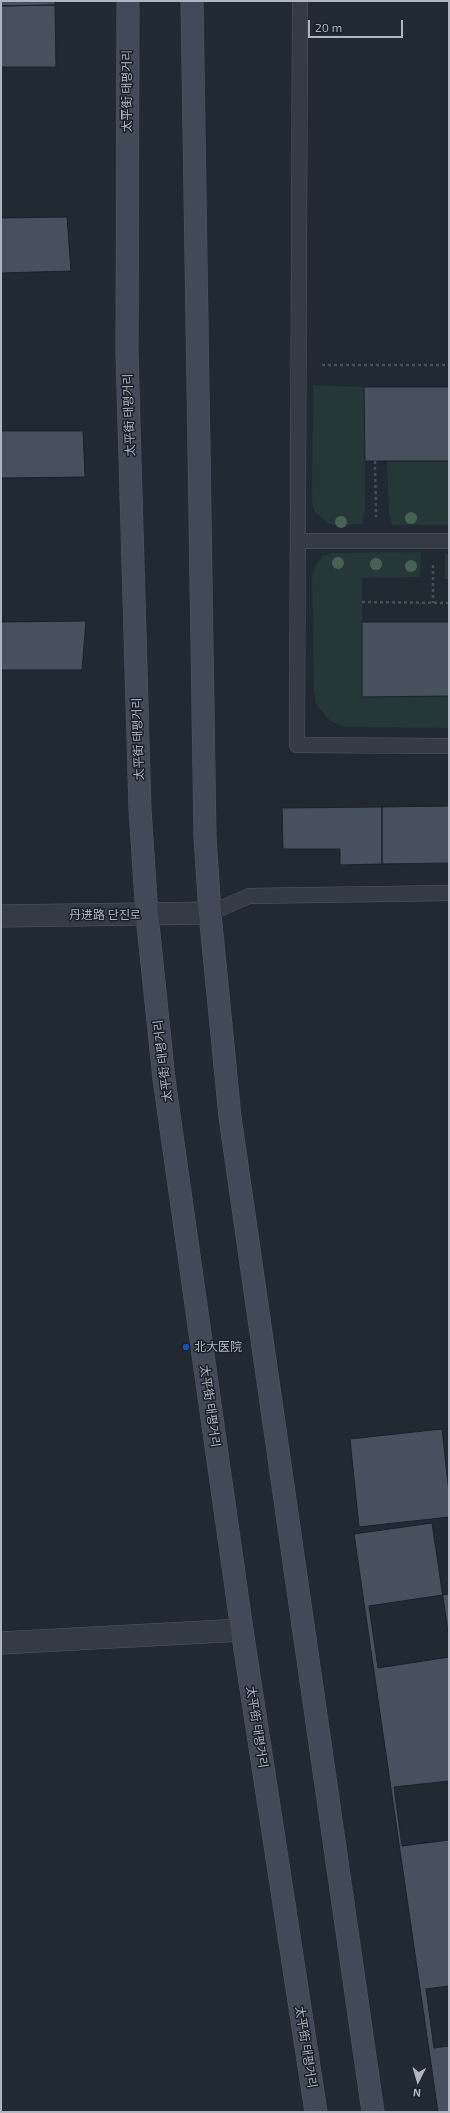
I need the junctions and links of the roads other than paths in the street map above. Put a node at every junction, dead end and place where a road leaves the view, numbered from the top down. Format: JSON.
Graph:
{"nodes":[{"id":1,"x":128,"y":1,"type":"edge"},
{"id":2,"x":192,"y":1,"type":"edge"},
{"id":3,"x":300,"y":1,"type":"edge"},
{"id":4,"x":298,"y":541,"type":"junction"},
{"id":5,"x":449,"y":541,"type":"edge"},
{"id":6,"x":449,"y":746,"type":"edge"},
{"id":7,"x":449,"y":893,"type":"edge"},
{"id":8,"x":210,"y":913,"type":"junction"},
{"id":9,"x":146,"y":915,"type":"junction"},
{"id":10,"x":1,"y":916,"type":"edge"},
{"id":11,"x":242,"y":1630,"type":"junction"},
{"id":12,"x":1,"y":1643,"type":"edge"},
{"id":13,"x":316,"y":2112,"type":"edge"},
{"id":14,"x":374,"y":2112,"type":"edge"}],
"edges":[{"from":1,"to":9,"type":"main road","name":"太平街 태평거리"},
{"from":2,"to":8,"type":"main road"},
{"from":3,"to":4,"type":"lane"},
{"from":4,"to":5,"type":"lane"},
{"from":4,"to":6,"type":"lane"},
{"from":7,"to":8,"type":"lane"},
{"from":8,"to":9,"type":"street","name":"丹进路 단진로"},
{"from":8,"to":14,"type":"main road"},
{"from":9,"to":10,"type":"street","name":"丹进路 단진로"},
{"from":9,"to":11,"type":"main road","name":"太平街 태평거리"},
{"from":11,"to":12,"type":"street"},
{"from":11,"to":13,"type":"main road","name":"太平街 태평거리"}]}
